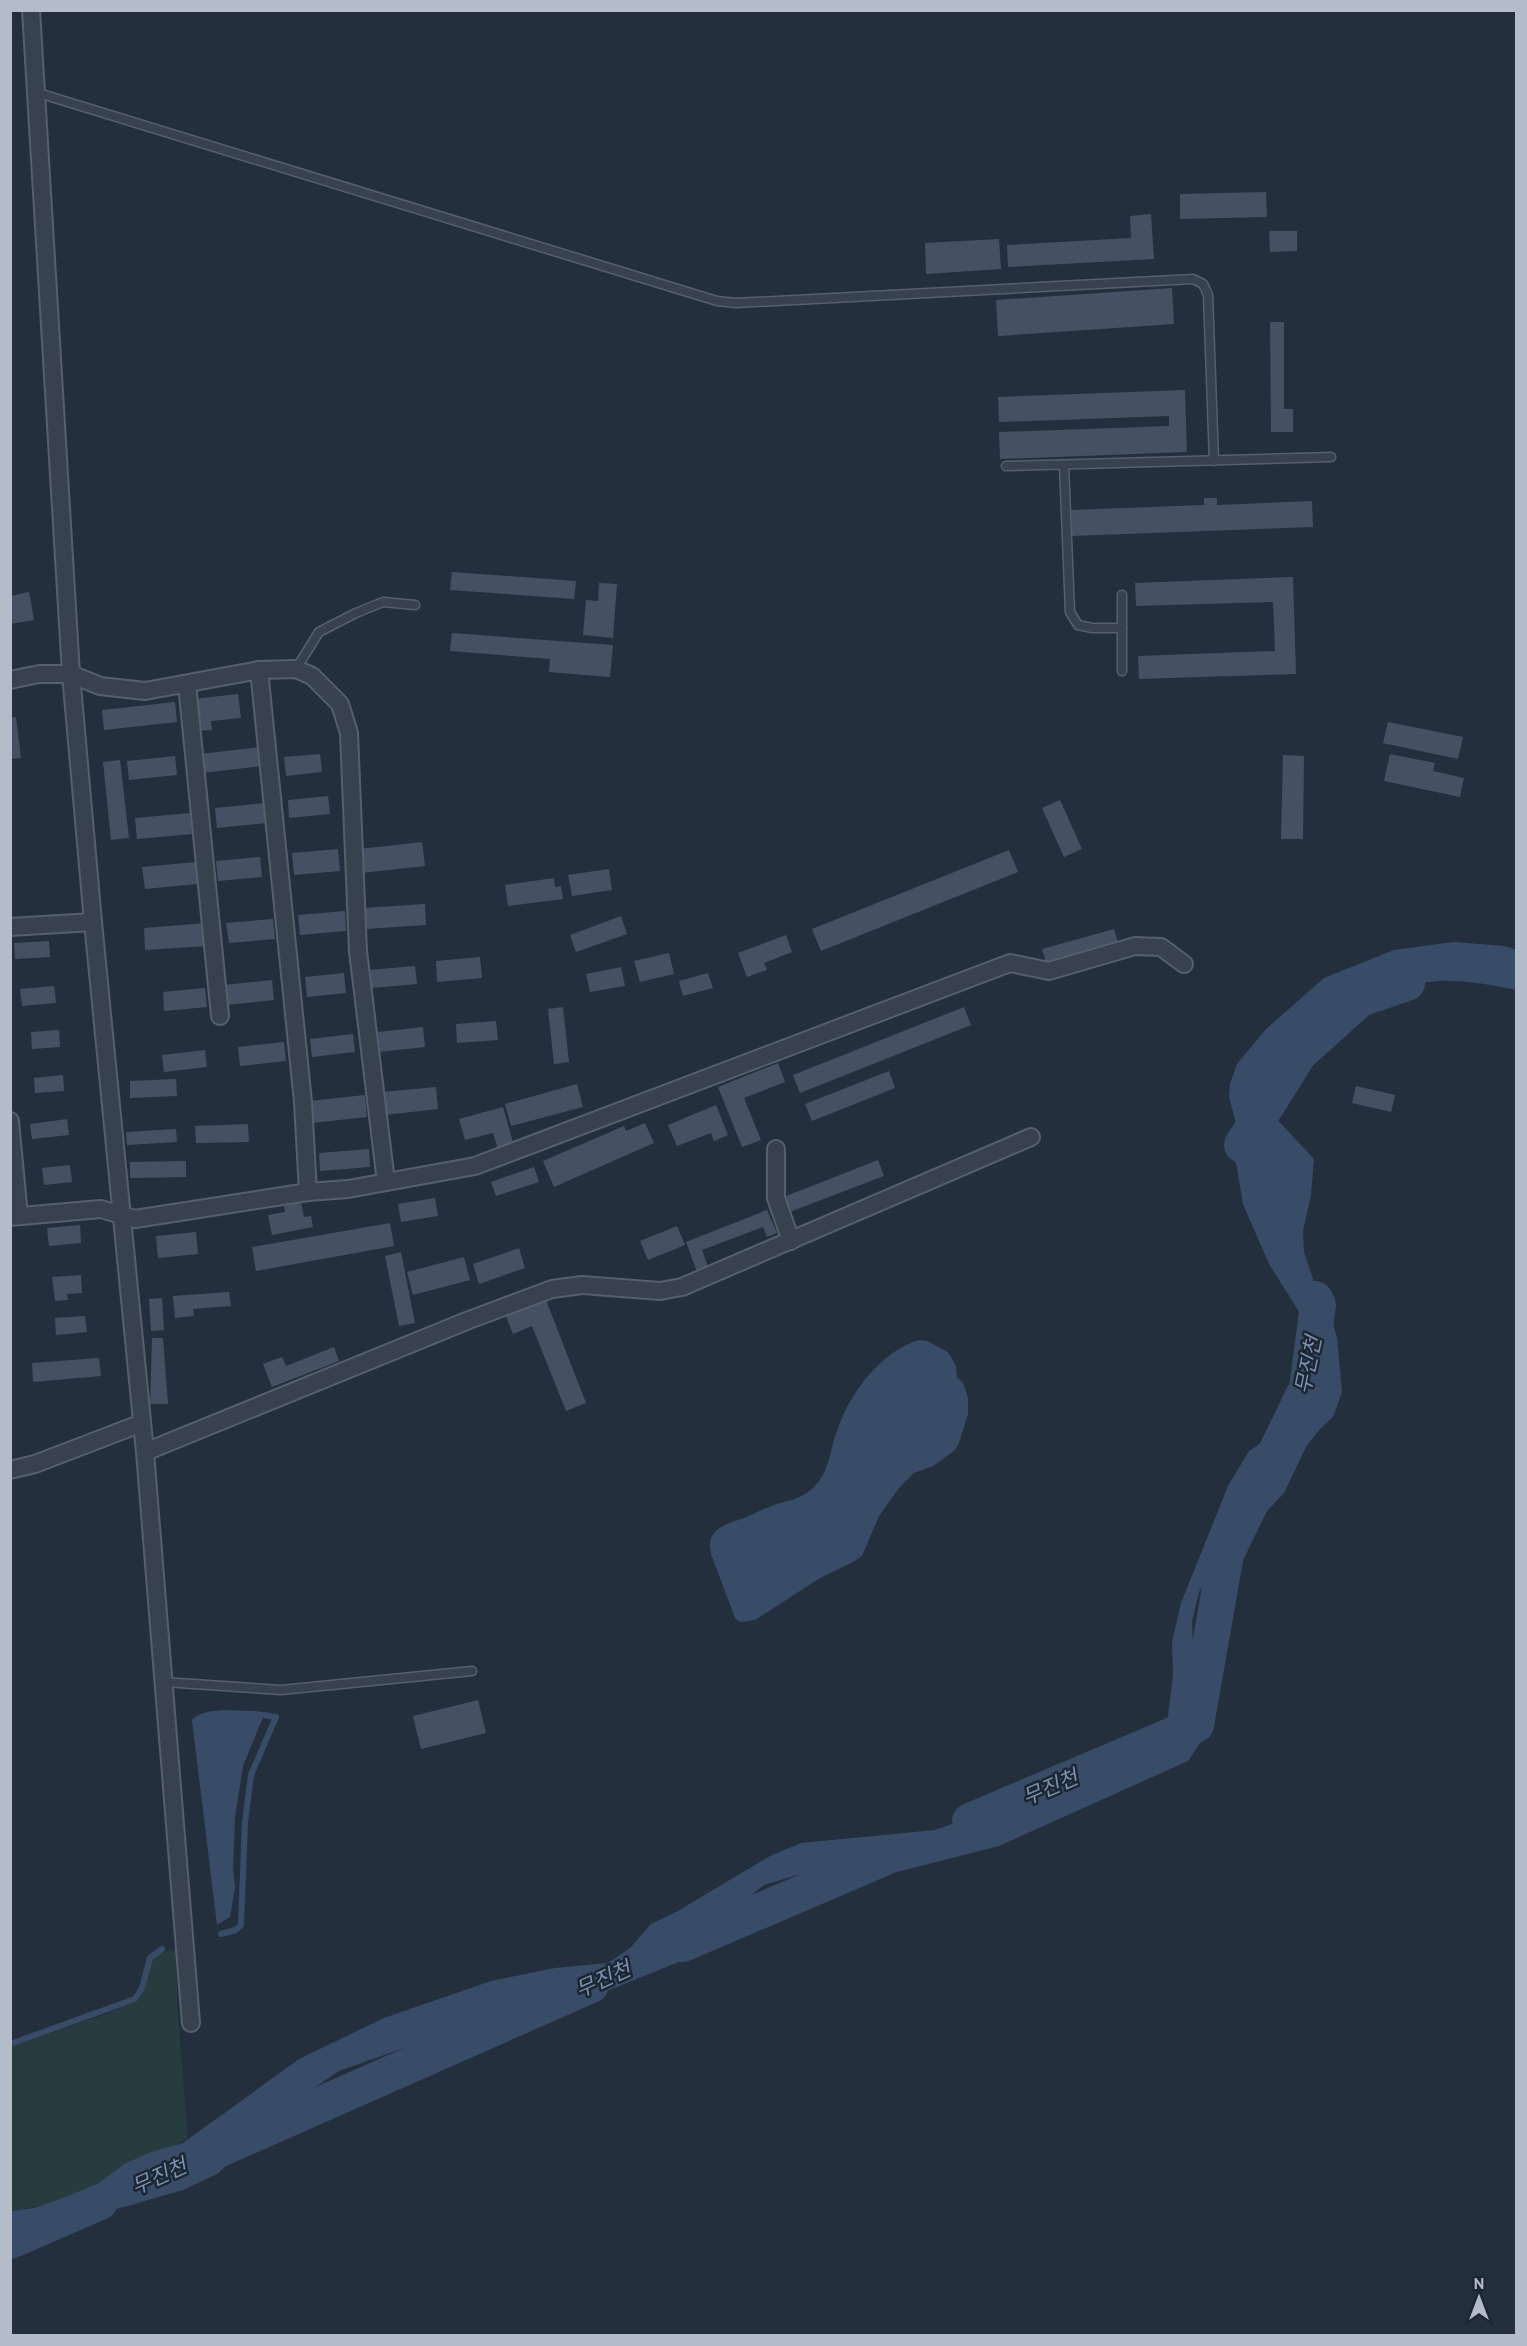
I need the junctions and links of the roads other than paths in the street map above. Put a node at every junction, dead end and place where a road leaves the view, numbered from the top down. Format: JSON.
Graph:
{"nodes":[{"id":1,"x":31,"y":10,"type":"edge"},
{"id":2,"x":35,"y":92,"type":"junction"},
{"id":3,"x":1331,"y":457,"type":"dead end"},
{"id":4,"x":1214,"y":460,"type":"junction"},
{"id":5,"x":1064,"y":465,"type":"junction"},
{"id":6,"x":1006,"y":466,"type":"dead end"},
{"id":7,"x":1122,"y":595,"type":"dead end"},
{"id":8,"x":416,"y":605,"type":"dead end"},
{"id":9,"x":1122,"y":628,"type":"junction"},
{"id":10,"x":296,"y":669,"type":"junction"},
{"id":11,"x":259,"y":670,"type":"junction"},
{"id":12,"x":1122,"y":671,"type":"dead end"},
{"id":13,"x":71,"y":674,"type":"junction"},
{"id":14,"x":10,"y":680,"type":"edge"},
{"id":15,"x":187,"y":684,"type":"junction"},
{"id":16,"x":93,"y":922,"type":"junction"},
{"id":17,"x":10,"y":927,"type":"edge"},
{"id":18,"x":1184,"y":964,"type":"dead end"},
{"id":19,"x":220,"y":1016,"type":"dead end"},
{"id":20,"x":10,"y":1121,"type":"edge"},
{"id":21,"x":1030,"y":1137,"type":"dead end"},
{"id":22,"x":776,"y":1149,"type":"dead end"},
{"id":23,"x":386,"y":1182,"type":"junction"},
{"id":24,"x":308,"y":1192,"type":"junction"},
{"id":25,"x":120,"y":1214,"type":"junction"},
{"id":26,"x":15,"y":1217,"type":"edge"},
{"id":27,"x":791,"y":1240,"type":"junction"},
{"id":28,"x":142,"y":1423,"type":"junction"},
{"id":29,"x":145,"y":1452,"type":"junction"},
{"id":30,"x":10,"y":1470,"type":"edge"},
{"id":31,"x":472,"y":1671,"type":"dead end"},
{"id":32,"x":164,"y":1682,"type":"junction"},
{"id":33,"x":191,"y":2024,"type":"dead end"}],
"edges":[{"from":1,"to":2,"type":"street"},
{"from":2,"to":4,"type":"lane"},
{"from":2,"to":13,"type":"street"},
{"from":3,"to":4,"type":"lane"},
{"from":4,"to":5,"type":"lane"},
{"from":5,"to":6,"type":"lane"},
{"from":5,"to":9,"type":"lane"},
{"from":7,"to":9,"type":"lane"},
{"from":8,"to":10,"type":"lane"},
{"from":9,"to":12,"type":"lane"},
{"from":10,"to":11,"type":"street"},
{"from":10,"to":23,"type":"street"},
{"from":11,"to":15,"type":"street"},
{"from":11,"to":24,"type":"street"},
{"from":13,"to":14,"type":"street"},
{"from":13,"to":15,"type":"street"},
{"from":13,"to":16,"type":"street"},
{"from":15,"to":19,"type":"street"},
{"from":16,"to":17,"type":"street"},
{"from":16,"to":25,"type":"street"},
{"from":18,"to":23,"type":"street"},
{"from":20,"to":26,"type":"street"},
{"from":21,"to":27,"type":"street"},
{"from":22,"to":27,"type":"street"},
{"from":23,"to":24,"type":"street"},
{"from":24,"to":25,"type":"street"},
{"from":25,"to":26,"type":"street"},
{"from":25,"to":28,"type":"street"},
{"from":27,"to":29,"type":"street"},
{"from":28,"to":29,"type":"street"},
{"from":28,"to":30,"type":"street"},
{"from":29,"to":32,"type":"street"},
{"from":31,"to":32,"type":"lane"},
{"from":32,"to":33,"type":"street"}]}
